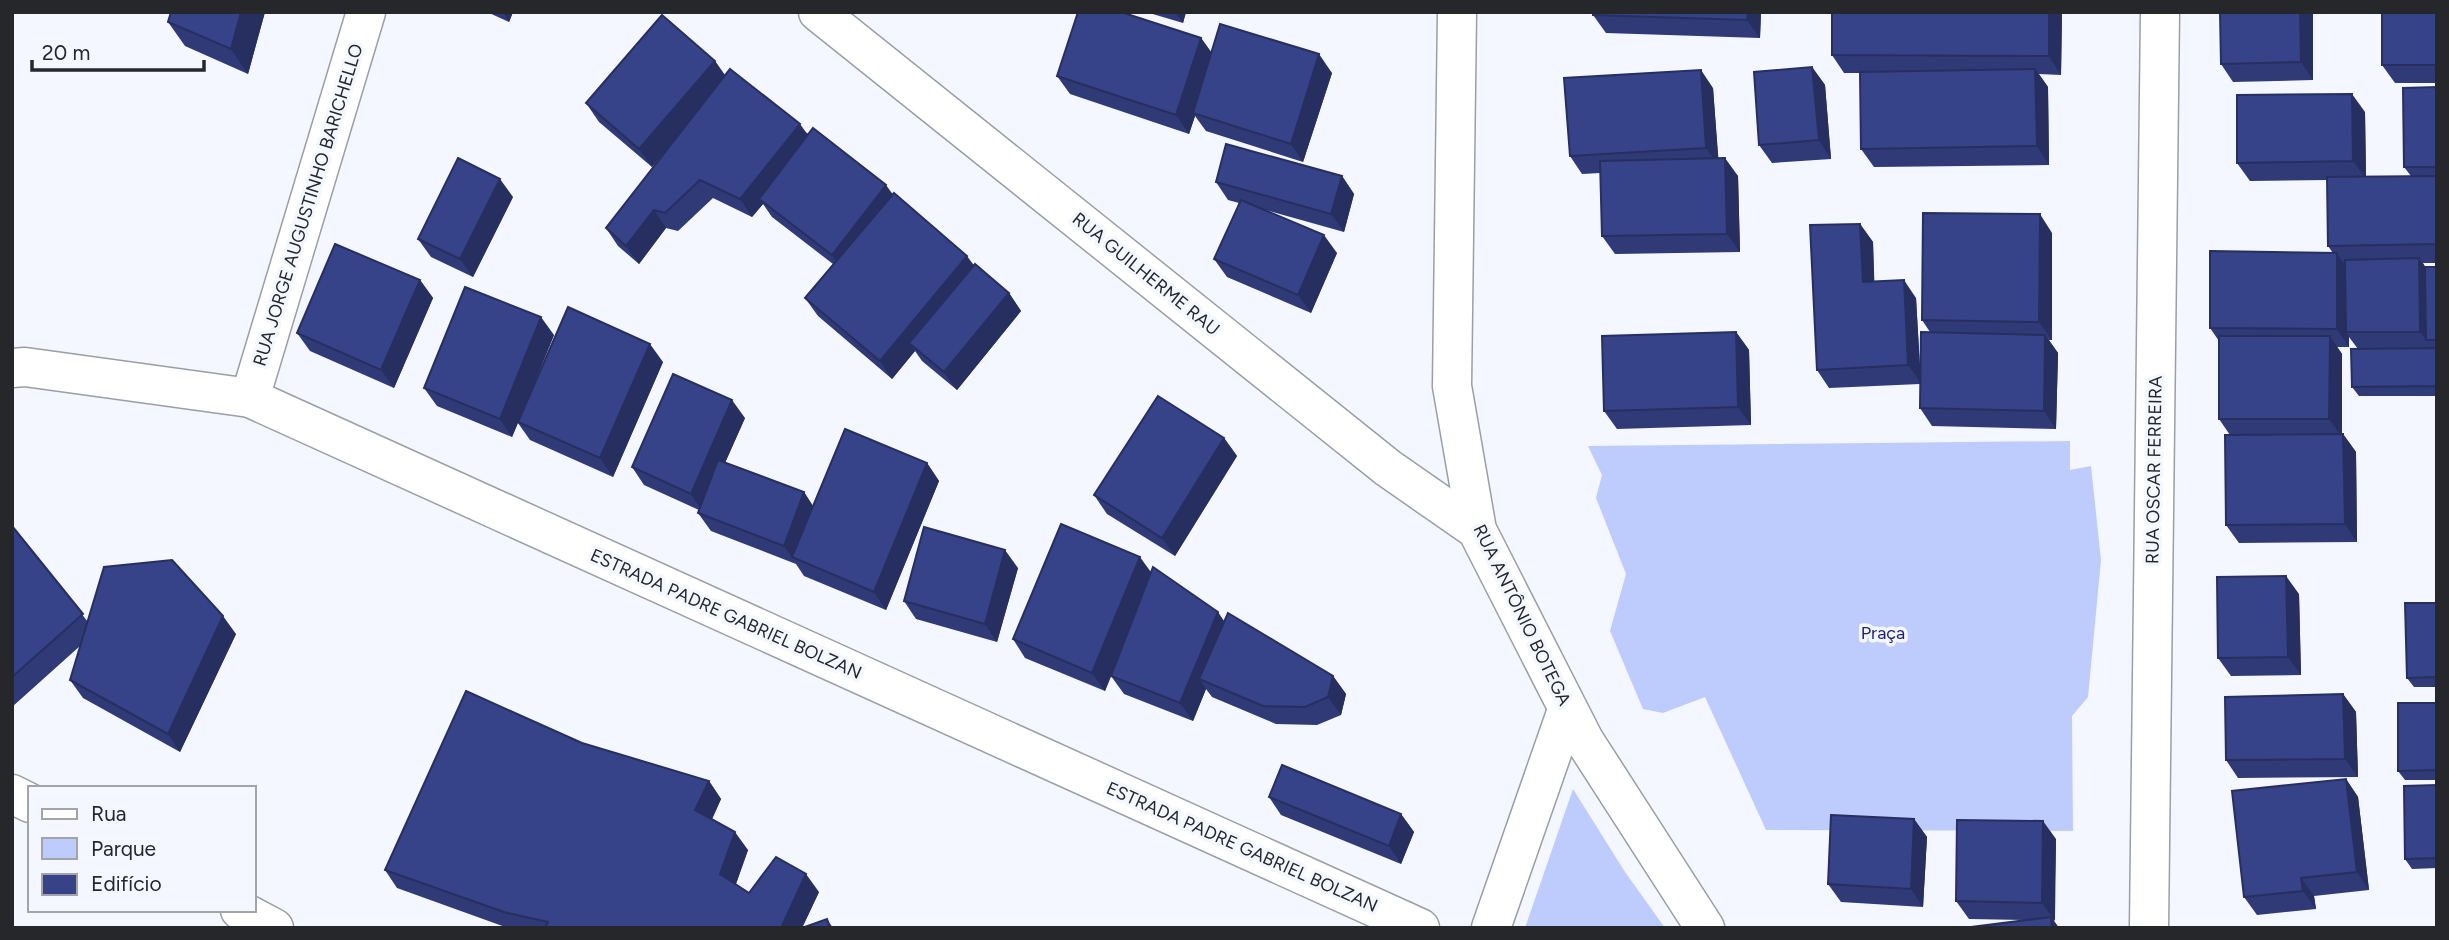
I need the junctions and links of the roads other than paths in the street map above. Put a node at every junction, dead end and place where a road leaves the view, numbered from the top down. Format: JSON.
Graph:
{"nodes":[{"id":1,"x":366,"y":12,"type":"edge"},
{"id":2,"x":818,"y":12,"type":"edge"},
{"id":3,"x":1457,"y":12,"type":"edge"},
{"id":4,"x":2161,"y":12,"type":"edge"},
{"id":5,"x":12,"y":368,"type":"edge"},
{"id":6,"x":250,"y":398,"type":"junction"},
{"id":7,"x":1477,"y":530,"type":"junction"},
{"id":8,"x":1567,"y":710,"type":"junction"},
{"id":9,"x":12,"y":794,"type":"edge"},
{"id":10,"x":28,"y":802,"type":"edge"},
{"id":11,"x":244,"y":912,"type":"edge"},
{"id":12,"x":1348,"y":912,"type":"edge"},
{"id":13,"x":274,"y":928,"type":"edge"},
{"id":14,"x":1420,"y":928,"type":"edge"},
{"id":15,"x":1491,"y":928,"type":"edge"},
{"id":16,"x":1704,"y":928,"type":"edge"},
{"id":17,"x":2148,"y":928,"type":"edge"}],
"edges":[{"from":1,"to":6,"type":"street","name":"RUA JORGE AUGUSTINHO BARICHELLO"},
{"from":2,"to":7,"type":"street","name":"RUA GUILHERME RAU"},
{"from":3,"to":7,"type":"street","name":"RUA ANTÔNIO BOTEGA"},
{"from":4,"to":17,"type":"street","name":"RUA OSCAR FERREIRA"},
{"from":5,"to":6,"type":"street","name":"ESTRADA PADRE GABRIEL BOLZAN"},
{"from":6,"to":12,"type":"street","name":"ESTRADA PADRE GABRIEL BOLZAN"},
{"from":7,"to":8,"type":"street","name":"RUA ANTÔNIO BOTEGA"},
{"from":8,"to":15,"type":"street"},
{"from":8,"to":16,"type":"street","name":"RUA ANTÔNIO BOTEGA"},
{"from":9,"to":10,"type":"street"},
{"from":11,"to":13,"type":"street"},
{"from":12,"to":14,"type":"street","name":"ESTRADA PADRE GABRIEL BOLZAN"}]}
